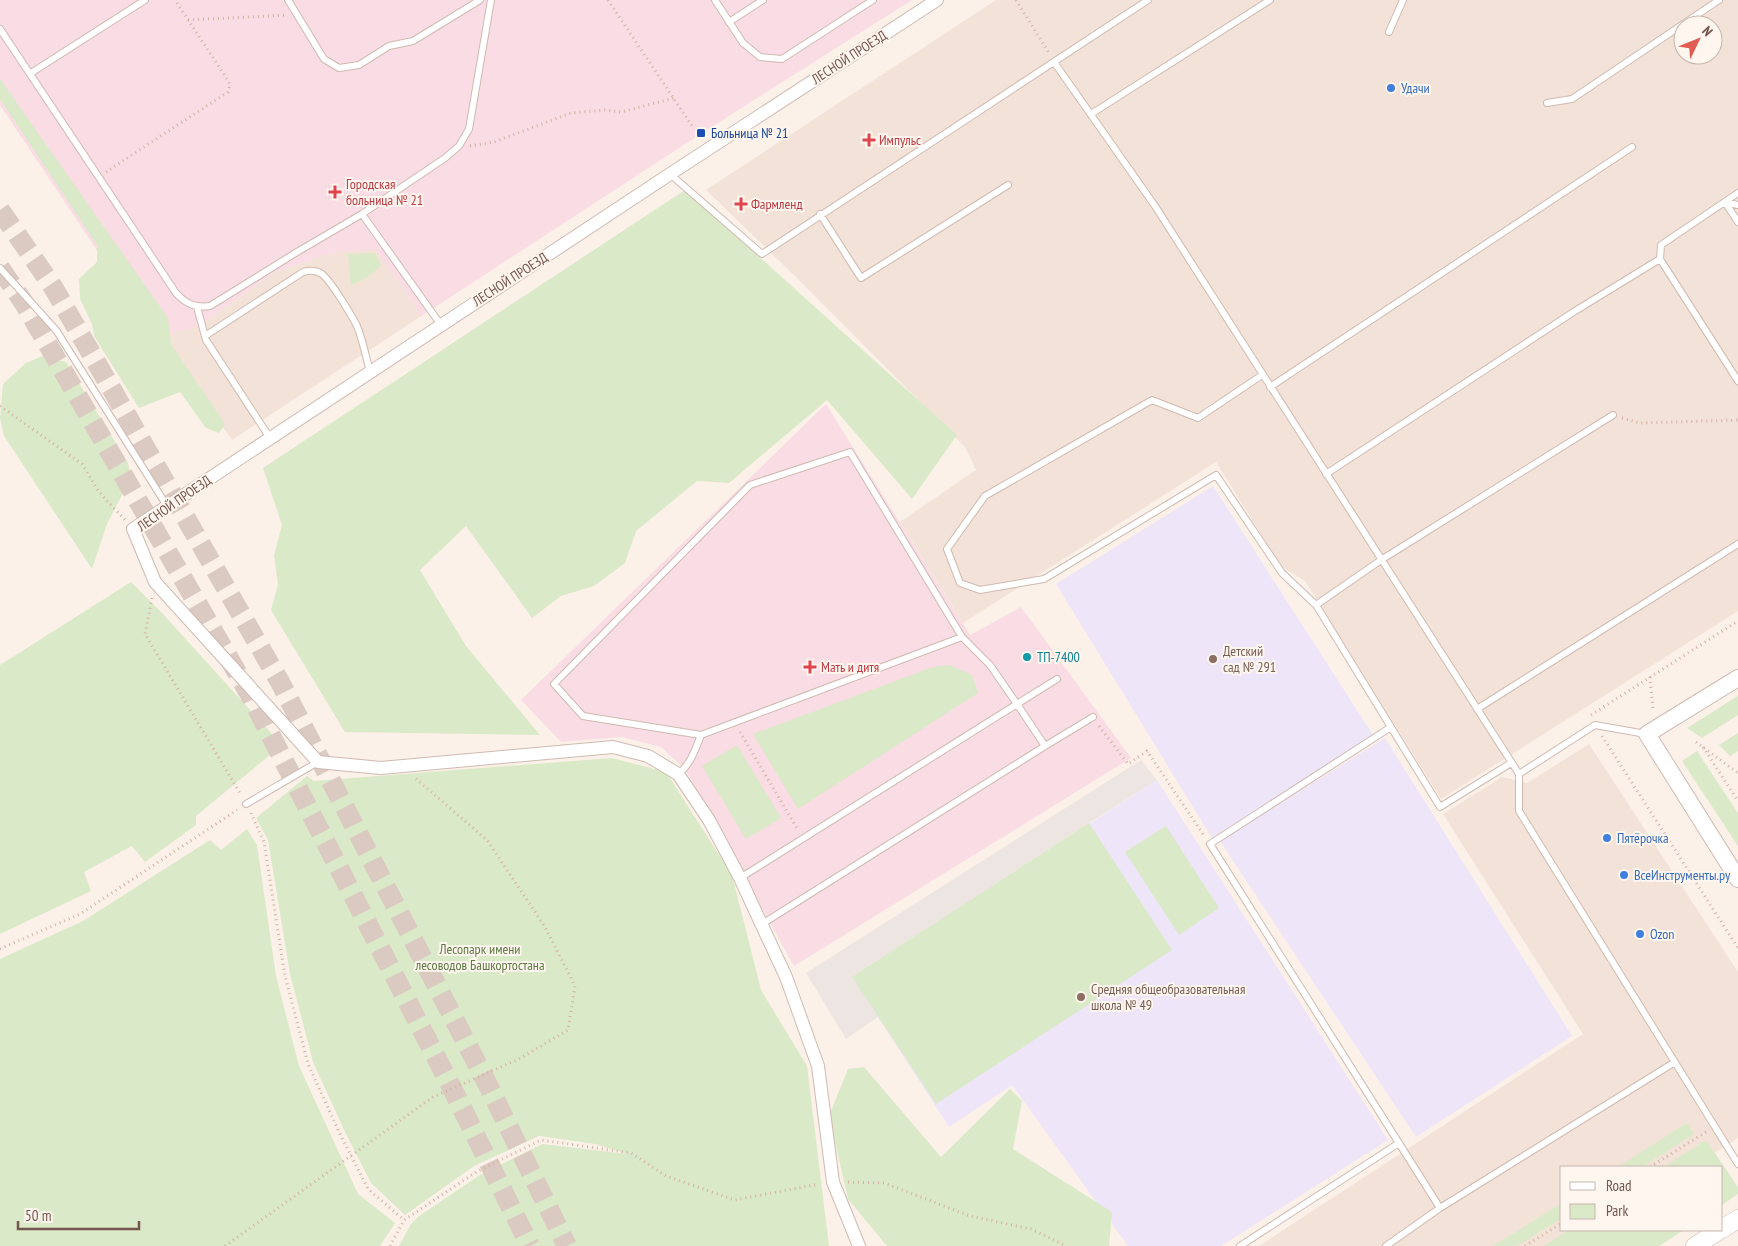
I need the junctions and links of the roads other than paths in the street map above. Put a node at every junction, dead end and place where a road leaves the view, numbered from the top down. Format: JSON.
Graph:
{"nodes":[{"id":1,"x":145,"y":0,"type":"edge"},
{"id":2,"x":288,"y":0,"type":"edge"},
{"id":3,"x":480,"y":0,"type":"edge"},
{"id":4,"x":491,"y":0,"type":"edge"},
{"id":5,"x":715,"y":0,"type":"edge"},
{"id":6,"x":763,"y":0,"type":"edge"},
{"id":7,"x":873,"y":0,"type":"edge"},
{"id":8,"x":937,"y":0,"type":"edge"},
{"id":9,"x":1148,"y":0,"type":"edge"},
{"id":10,"x":1270,"y":0,"type":"edge"},
{"id":11,"x":1403,"y":0,"type":"edge"},
{"id":12,"x":1719,"y":0,"type":"edge"},
{"id":13,"x":729,"y":22,"type":"junction"},
{"id":14,"x":0,"y":29,"type":"edge"},
{"id":15,"x":1389,"y":32,"type":"dead end"},
{"id":16,"x":1054,"y":62,"type":"junction"},
{"id":17,"x":31,"y":74,"type":"junction"},
{"id":18,"x":1547,"y":103,"type":"dead end"},
{"id":19,"x":1091,"y":114,"type":"junction"},
{"id":20,"x":1632,"y":147,"type":"dead end"},
{"id":21,"x":670,"y":174,"type":"junction"},
{"id":22,"x":1008,"y":185,"type":"dead end"},
{"id":23,"x":1738,"y":194,"type":"edge"},
{"id":24,"x":1725,"y":202,"type":"junction"},
{"id":25,"x":1738,"y":205,"type":"edge"},
{"id":26,"x":362,"y":214,"type":"junction"},
{"id":27,"x":820,"y":214,"type":"junction"},
{"id":28,"x":1738,"y":222,"type":"edge"},
{"id":29,"x":1660,"y":260,"type":"junction"},
{"id":30,"x":0,"y":268,"type":"edge"},
{"id":31,"x":197,"y":307,"type":"junction"},
{"id":32,"x":440,"y":325,"type":"junction"},
{"id":33,"x":205,"y":336,"type":"junction"},
{"id":34,"x":370,"y":372,"type":"junction"},
{"id":35,"x":1262,"y":375,"type":"junction"},
{"id":36,"x":1738,"y":380,"type":"edge"},
{"id":37,"x":1270,"y":387,"type":"junction"},
{"id":38,"x":1613,"y":415,"type":"road end"},
{"id":39,"x":270,"y":438,"type":"junction"},
{"id":40,"x":1326,"y":474,"type":"junction"},
{"id":41,"x":167,"y":506,"type":"junction"},
{"id":42,"x":1738,"y":544,"type":"edge"},
{"id":43,"x":1381,"y":560,"type":"junction"},
{"id":44,"x":1316,"y":605,"type":"junction"},
{"id":45,"x":962,"y":637,"type":"junction"},
{"id":46,"x":1738,"y":678,"type":"edge"},
{"id":47,"x":1057,"y":679,"type":"dead end"},
{"id":48,"x":1017,"y":704,"type":"junction"},
{"id":49,"x":1477,"y":709,"type":"junction"},
{"id":50,"x":1093,"y":717,"type":"road end"},
{"id":51,"x":1391,"y":727,"type":"junction"},
{"id":52,"x":1647,"y":734,"type":"junction"},
{"id":53,"x":701,"y":735,"type":"junction"},
{"id":54,"x":1044,"y":746,"type":"junction"},
{"id":55,"x":318,"y":762,"type":"junction"},
{"id":56,"x":1511,"y":763,"type":"junction"},
{"id":57,"x":678,"y":774,"type":"junction"},
{"id":58,"x":1519,"y":774,"type":"junction"},
{"id":59,"x":246,"y":804,"type":"road end"},
{"id":60,"x":740,"y":878,"type":"junction"},
{"id":61,"x":1738,"y":878,"type":"edge"},
{"id":62,"x":762,"y":924,"type":"junction"},
{"id":63,"x":1675,"y":1062,"type":"junction"},
{"id":64,"x":1400,"y":1143,"type":"junction"},
{"id":65,"x":1738,"y":1164,"type":"edge"},
{"id":66,"x":1440,"y":1208,"type":"junction"},
{"id":67,"x":1738,"y":1219,"type":"edge"},
{"id":68,"x":1723,"y":1228,"type":"edge"},
{"id":69,"x":1718,"y":1231,"type":"edge"},
{"id":70,"x":859,"y":1246,"type":"edge"},
{"id":71,"x":1240,"y":1246,"type":"edge"},
{"id":72,"x":1386,"y":1246,"type":"edge"},
{"id":73,"x":1695,"y":1246,"type":"edge"}],
"edges":[{"from":1,"to":17,"type":"lane"},
{"from":2,"to":3,"type":"lane"},
{"from":4,"to":26,"type":"lane"},
{"from":5,"to":13,"type":"lane"},
{"from":6,"to":13,"type":"lane"},
{"from":7,"to":13,"type":"lane"},
{"from":8,"to":21,"type":"street","name":"ЛЕСНОЙ ПРОЕЗД"},
{"from":9,"to":16,"type":"lane"},
{"from":10,"to":19,"type":"lane"},
{"from":11,"to":15,"type":"lane"},
{"from":12,"to":18,"type":"lane"},
{"from":14,"to":17,"type":"lane"},
{"from":16,"to":19,"type":"lane"},
{"from":16,"to":27,"type":"lane"},
{"from":17,"to":31,"type":"lane"},
{"from":19,"to":35,"type":"lane"},
{"from":20,"to":37,"type":"lane"},
{"from":21,"to":27,"type":"lane"},
{"from":21,"to":32,"type":"street","name":"ЛЕСНОЙ ПРОЕЗД"},
{"from":22,"to":27,"type":"lane"},
{"from":23,"to":24,"type":"lane"},
{"from":24,"to":25,"type":"lane"},
{"from":24,"to":28,"type":"lane"},
{"from":24,"to":29,"type":"lane"},
{"from":26,"to":31,"type":"lane"},
{"from":26,"to":32,"type":"lane"},
{"from":29,"to":36,"type":"lane"},
{"from":29,"to":40,"type":"lane"},
{"from":30,"to":41,"type":"lane"},
{"from":31,"to":33,"type":"lane"},
{"from":32,"to":34,"type":"street","name":"ЛЕСНОЙ ПРОЕЗД"},
{"from":33,"to":34,"type":"lane"},
{"from":33,"to":39,"type":"lane"},
{"from":34,"to":39,"type":"street","name":"ЛЕСНОЙ ПРОЕЗД"},
{"from":35,"to":37,"type":"lane"},
{"from":35,"to":44,"type":"lane"},
{"from":37,"to":40,"type":"lane"},
{"from":38,"to":43,"type":"lane"},
{"from":39,"to":41,"type":"street","name":"ЛЕСНОЙ ПРОЕЗД"},
{"from":40,"to":43,"type":"lane"},
{"from":41,"to":55,"type":"street","name":"ЛЕСНОЙ ПРОЕЗД"},
{"from":42,"to":49,"type":"lane"},
{"from":43,"to":44,"type":"lane"},
{"from":43,"to":49,"type":"lane"},
{"from":44,"to":51,"type":"lane"},
{"from":45,"to":48,"type":"lane"},
{"from":45,"to":53,"type":"lane"},
{"from":45,"to":53,"type":"lane"},
{"from":46,"to":52,"type":"street"},
{"from":47,"to":48,"type":"lane"},
{"from":48,"to":54,"type":"lane"},
{"from":48,"to":60,"type":"lane"},
{"from":49,"to":56,"type":"lane"},
{"from":50,"to":54,"type":"lane"},
{"from":51,"to":56,"type":"lane"},
{"from":51,"to":64,"type":"lane"},
{"from":52,"to":58,"type":"lane"},
{"from":52,"to":61,"type":"street"},
{"from":53,"to":57,"type":"lane"},
{"from":54,"to":62,"type":"lane"},
{"from":55,"to":57,"type":"street"},
{"from":55,"to":59,"type":"lane"},
{"from":56,"to":58,"type":"lane"},
{"from":57,"to":60,"type":"street"},
{"from":58,"to":63,"type":"lane"},
{"from":60,"to":62,"type":"street"},
{"from":62,"to":70,"type":"street"},
{"from":63,"to":65,"type":"lane"},
{"from":63,"to":66,"type":"lane"},
{"from":64,"to":66,"type":"lane"},
{"from":64,"to":71,"type":"lane"},
{"from":66,"to":72,"type":"lane"},
{"from":67,"to":68,"type":"main road"},
{"from":69,"to":73,"type":"main road"}]}
